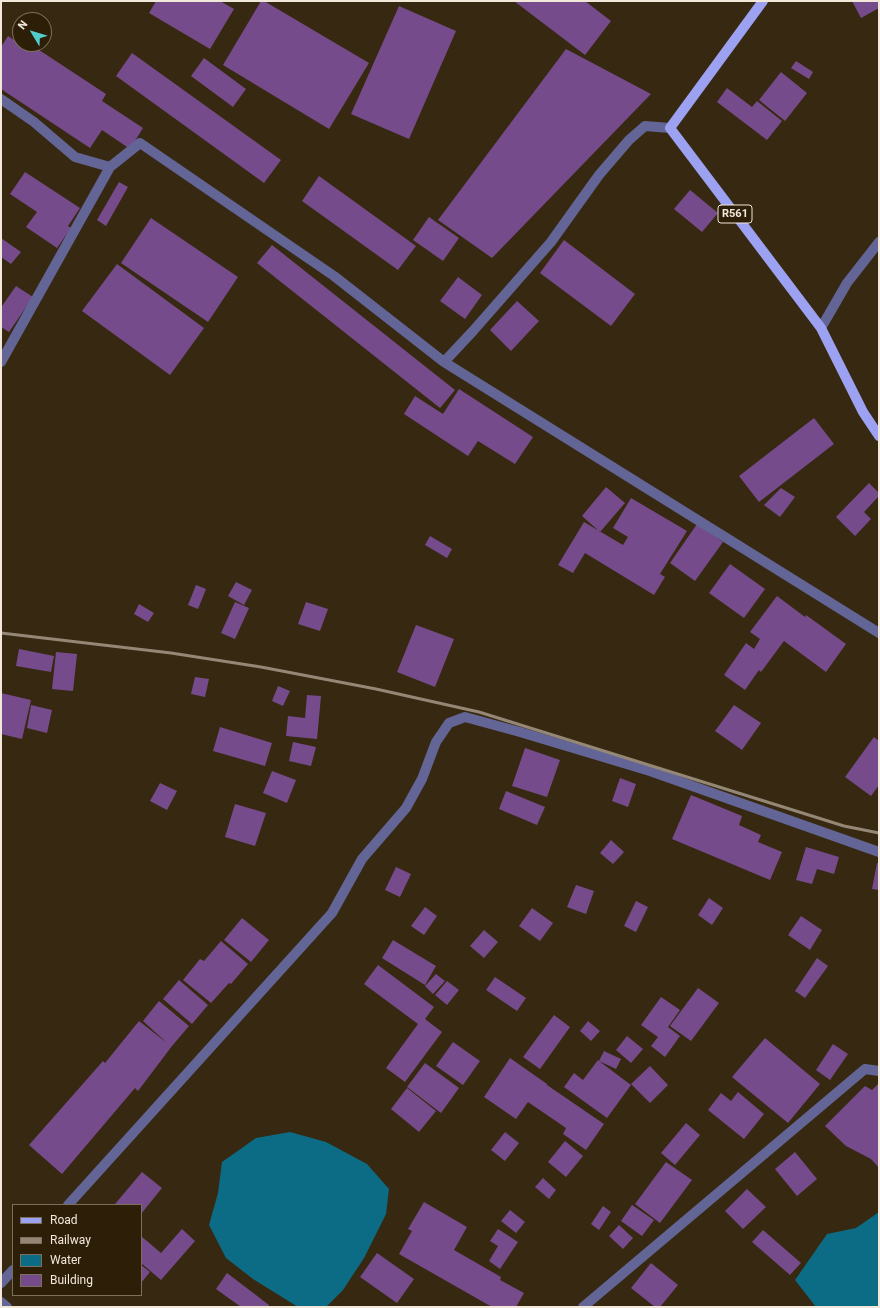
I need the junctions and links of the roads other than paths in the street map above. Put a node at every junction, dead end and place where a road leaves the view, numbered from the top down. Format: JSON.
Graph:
{"nodes":[{"id":1,"x":763,"y":1,"type":"edge"},
{"id":2,"x":1,"y":99,"type":"edge"},
{"id":3,"x":670,"y":128,"type":"junction"},
{"id":4,"x":110,"y":167,"type":"junction"},
{"id":5,"x":879,"y":242,"type":"edge"},
{"id":6,"x":821,"y":328,"type":"junction"},
{"id":7,"x":1,"y":362,"type":"edge"},
{"id":8,"x":444,"y":362,"type":"junction"},
{"id":9,"x":879,"y":436,"type":"edge"},
{"id":10,"x":879,"y":633,"type":"edge"},
{"id":11,"x":879,"y":852,"type":"edge"},
{"id":12,"x":879,"y":1071,"type":"edge"},
{"id":13,"x":69,"y":1204,"type":"edge"},
{"id":14,"x":12,"y":1271,"type":"edge"},
{"id":15,"x":1,"y":1283,"type":"edge"},
{"id":16,"x":1,"y":1302,"type":"edge"},
{"id":17,"x":7,"y":1307,"type":"edge"},
{"id":18,"x":583,"y":1307,"type":"edge"}],
"edges":[{"from":1,"to":3,"type":"main road"},
{"from":2,"to":4,"type":"street"},
{"from":3,"to":6,"type":"main road","number":"R561"},
{"from":3,"to":8,"type":"street"},
{"from":4,"to":7,"type":"street"},
{"from":4,"to":8,"type":"street"},
{"from":5,"to":6,"type":"street"},
{"from":6,"to":9,"type":"main road","number":"R561"},
{"from":8,"to":10,"type":"street"},
{"from":11,"to":13,"type":"street"},
{"from":12,"to":18,"type":"street"},
{"from":14,"to":15,"type":"street"},
{"from":16,"to":17,"type":"street"}]}
